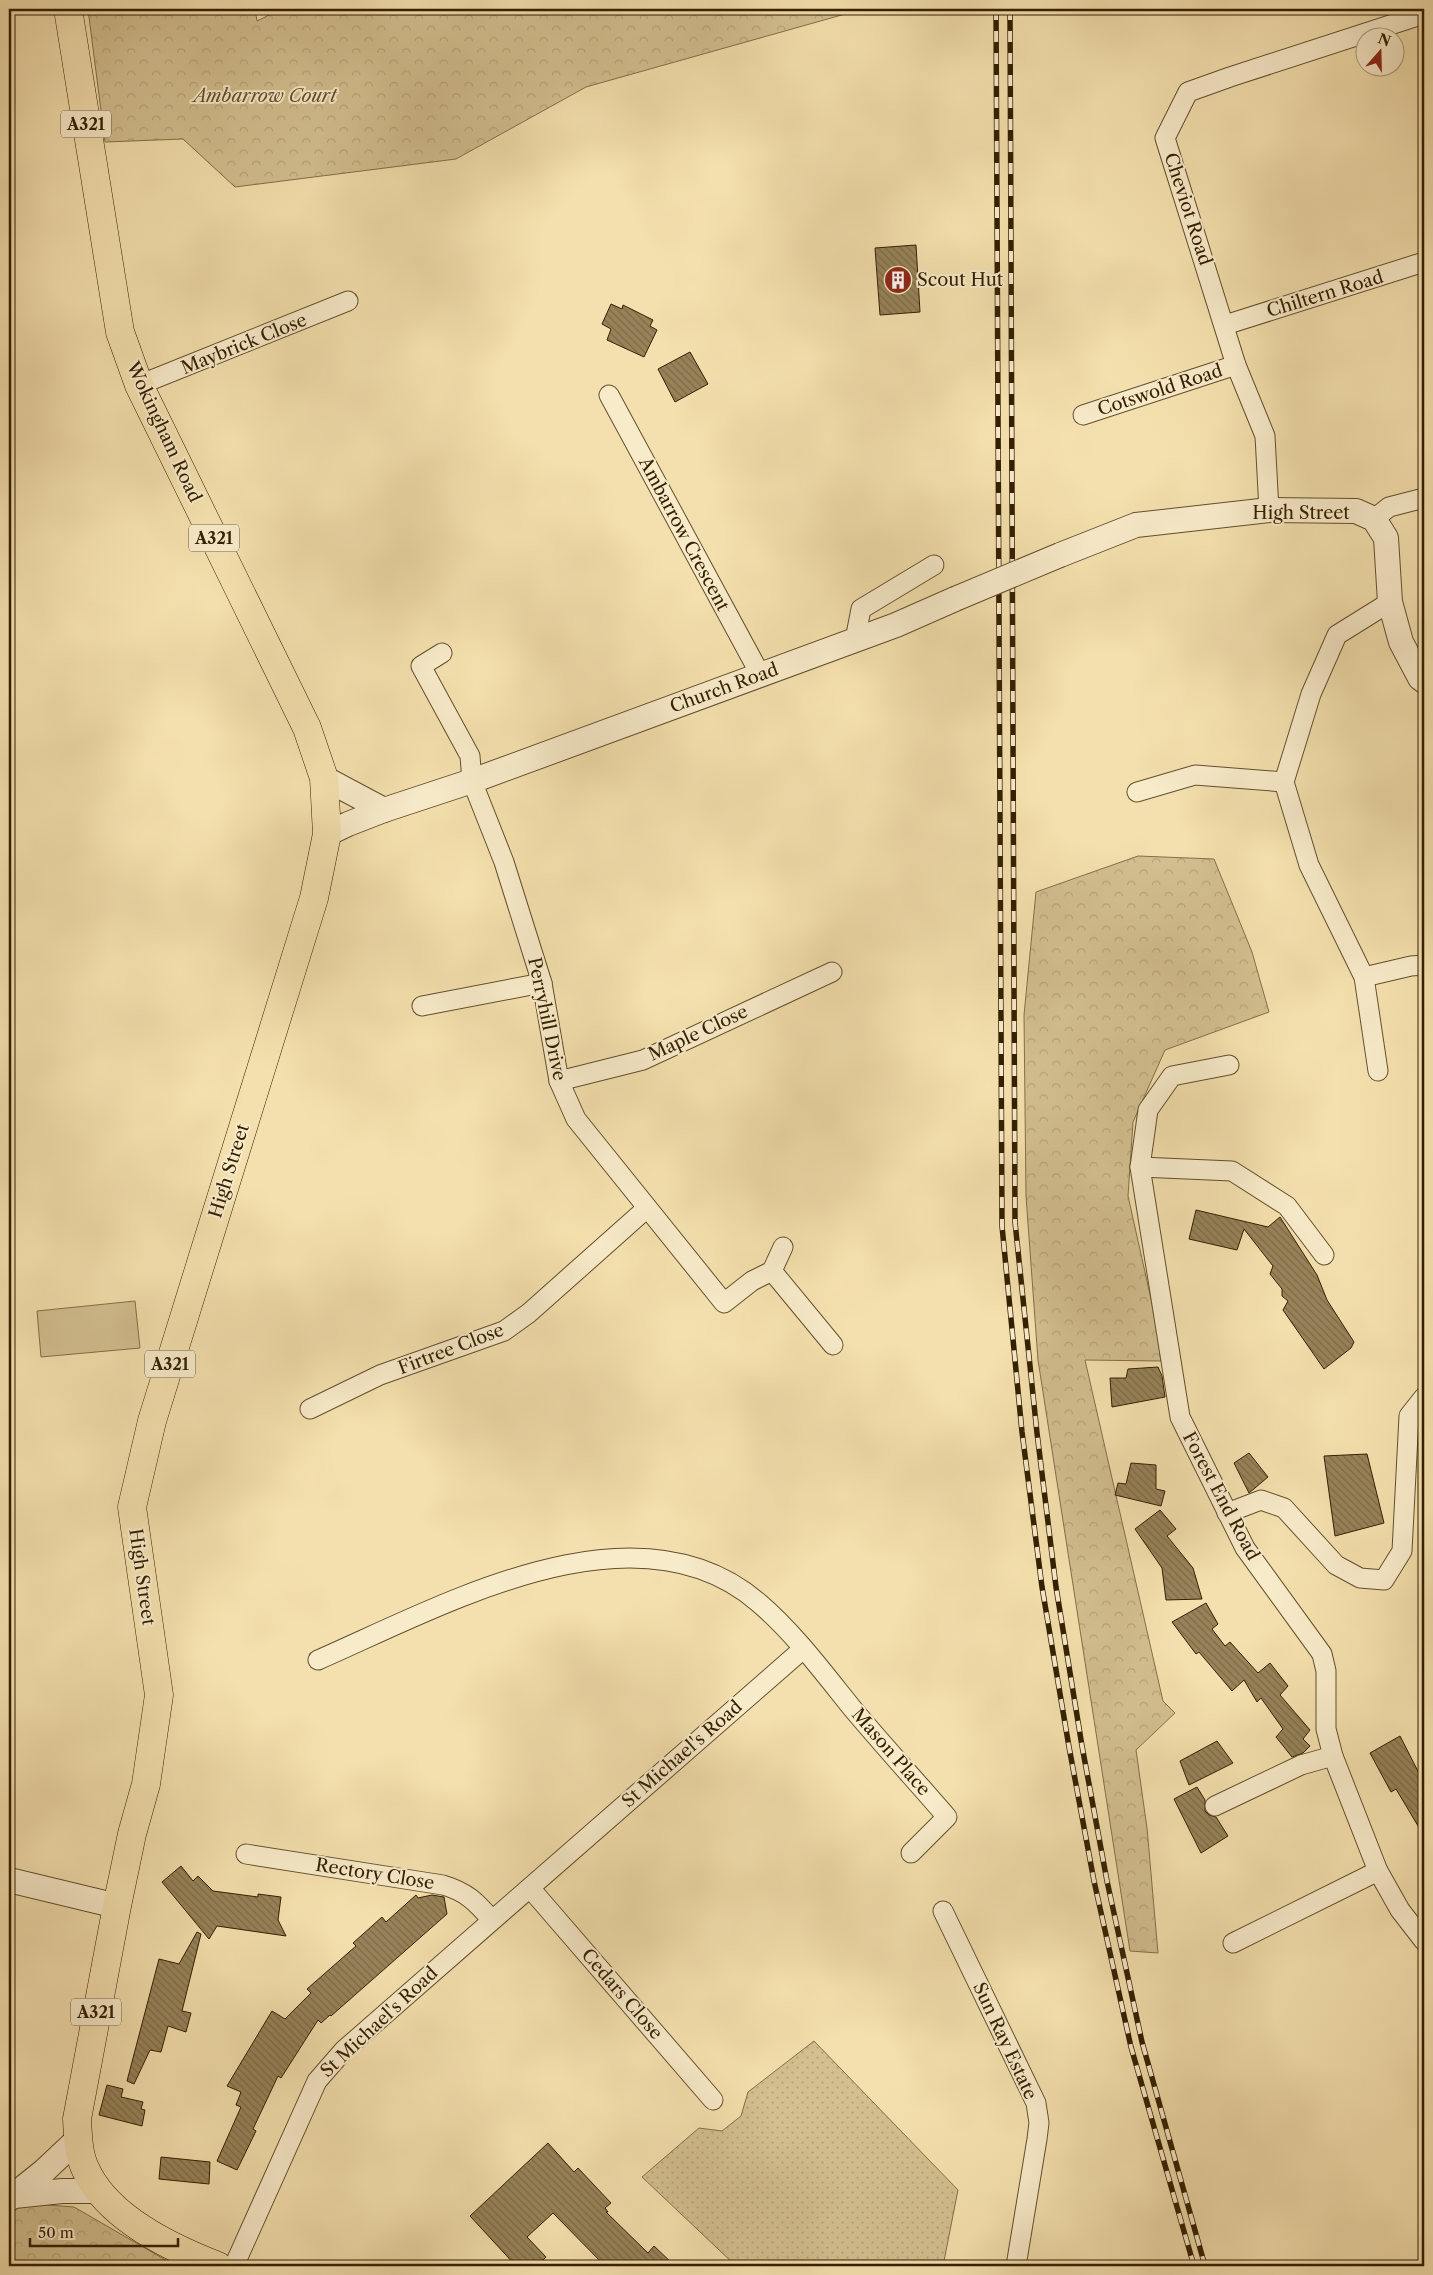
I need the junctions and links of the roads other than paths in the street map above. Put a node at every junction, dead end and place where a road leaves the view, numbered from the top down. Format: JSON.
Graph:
{"nodes":[{"id":1,"x":68,"y":9,"type":"edge"},
{"id":2,"x":1424,"y":14,"type":"edge"},
{"id":3,"x":1424,"y":262,"type":"edge"},
{"id":4,"x":348,"y":301,"type":"dead end"},
{"id":5,"x":1225,"y":325,"type":"junction"},
{"id":6,"x":1236,"y":365,"type":"junction"},
{"id":7,"x":139,"y":385,"type":"junction"},
{"id":8,"x":609,"y":395,"type":"dead end"},
{"id":9,"x":1083,"y":415,"type":"dead end"},
{"id":10,"x":1424,"y":498,"type":"edge"},
{"id":11,"x":1269,"y":510,"type":"junction"},
{"id":12,"x":1374,"y":520,"type":"junction"},
{"id":13,"x":1060,"y":555,"type":"joint"},
{"id":14,"x":934,"y":565,"type":"dead end"},
{"id":15,"x":1390,"y":602,"type":"junction"},
{"id":16,"x":855,"y":640,"type":"junction"},
{"id":17,"x":442,"y":653,"type":"dead end"},
{"id":18,"x":760,"y":674,"type":"junction"},
{"id":19,"x":1424,"y":681,"type":"edge"},
{"id":20,"x":324,"y":778,"type":"junction"},
{"id":21,"x":472,"y":781,"type":"junction"},
{"id":22,"x":1284,"y":782,"type":"junction"},
{"id":23,"x":1138,"y":792,"type":"dead end"},
{"id":24,"x":384,"y":810,"type":"junction"},
{"id":25,"x":327,"y":834,"type":"junction"},
{"id":26,"x":1424,"y":965,"type":"edge"},
{"id":27,"x":832,"y":972,"type":"dead end"},
{"id":28,"x":1364,"y":977,"type":"junction"},
{"id":29,"x":542,"y":983,"type":"junction"},
{"id":30,"x":422,"y":1006,"type":"dead end"},
{"id":31,"x":1229,"y":1064,"type":"dead end"},
{"id":32,"x":1378,"y":1071,"type":"dead end"},
{"id":33,"x":559,"y":1081,"type":"junction"},
{"id":34,"x":1140,"y":1167,"type":"junction"},
{"id":35,"x":647,"y":1208,"type":"junction"},
{"id":36,"x":783,"y":1246,"type":"dead end"},
{"id":37,"x":1324,"y":1255,"type":"dead end"},
{"id":38,"x":772,"y":1271,"type":"junction"},
{"id":39,"x":834,"y":1345,"type":"dead end"},
{"id":40,"x":1424,"y":1397,"type":"edge"},
{"id":41,"x":310,"y":1409,"type":"dead end"},
{"id":42,"x":1227,"y":1513,"type":"junction"},
{"id":43,"x":803,"y":1649,"type":"junction"},
{"id":44,"x":318,"y":1660,"type":"dead end"},
{"id":45,"x":1333,"y":1756,"type":"junction"},
{"id":46,"x":1215,"y":1806,"type":"dead end"},
{"id":47,"x":911,"y":1853,"type":"dead end"},
{"id":48,"x":246,"y":1854,"type":"dead end"},
{"id":49,"x":1378,"y":1871,"type":"junction"},
{"id":50,"x":9,"y":1880,"type":"edge"},
{"id":51,"x":530,"y":1888,"type":"junction"},
{"id":52,"x":117,"y":1906,"type":"junction"},
{"id":53,"x":943,"y":1911,"type":"dead end"},
{"id":54,"x":492,"y":1920,"type":"junction"},
{"id":55,"x":1424,"y":1941,"type":"edge"},
{"id":56,"x":1233,"y":1943,"type":"dead end"},
{"id":57,"x":713,"y":2100,"type":"dead end"},
{"id":58,"x":78,"y":2139,"type":"junction"},
{"id":59,"x":98,"y":2191,"type":"junction"},
{"id":60,"x":12,"y":2197,"type":"edge"},
{"id":61,"x":218,"y":2266,"type":"edge"},
{"id":62,"x":234,"y":2266,"type":"edge"},
{"id":63,"x":1016,"y":2266,"type":"edge"}],
"edges":[{"from":1,"to":7,"type":"main road","name":"Wokingham Road","number":"A321"},
{"from":2,"to":5,"type":"street","name":"Cheviot Road"},
{"from":3,"to":5,"type":"street","name":"Chiltern Road"},
{"from":4,"to":7,"type":"street","name":"Maybrick Close"},
{"from":5,"to":6,"type":"street","name":"Cheviot Road"},
{"from":6,"to":9,"type":"street","name":"Cotswold Road"},
{"from":6,"to":11,"type":"street","name":"Cheviot Road"},
{"from":7,"to":20,"type":"main road","name":"Wokingham Road","number":"A321"},
{"from":8,"to":18,"type":"street","name":"Ambarrow Crescent"},
{"from":10,"to":12,"type":"street"},
{"from":11,"to":12,"type":"street","name":"High Street"},
{"from":11,"to":13,"type":"street","name":"High Street"},
{"from":12,"to":15,"type":"street","name":"High Street"},
{"from":13,"to":16,"type":"street","name":"Church Road","bridge":true},
{"from":14,"to":16,"type":"street"},
{"from":15,"to":19,"type":"street","name":"High Street"},
{"from":15,"to":22,"type":"street"},
{"from":16,"to":18,"type":"street","name":"Church Road"},
{"from":17,"to":21,"type":"street","name":"Perryhill Drive"},
{"from":18,"to":21,"type":"street","name":"Church Road"},
{"from":20,"to":24,"type":"street"},
{"from":20,"to":25,"type":"main road","name":"Wokingham Road","number":"A321"},
{"from":21,"to":24,"type":"street","name":"Church Road"},
{"from":21,"to":29,"type":"street","name":"Perryhill Drive"},
{"from":22,"to":23,"type":"street"},
{"from":22,"to":28,"type":"street"},
{"from":24,"to":25,"type":"street","name":"Church Road"},
{"from":25,"to":52,"type":"main road","name":"High Street","number":"A321"},
{"from":26,"to":28,"type":"street"},
{"from":27,"to":33,"type":"street","name":"Maple Close"},
{"from":28,"to":32,"type":"street"},
{"from":29,"to":30,"type":"street"},
{"from":29,"to":33,"type":"street","name":"Perryhill Drive"},
{"from":31,"to":34,"type":"street","name":"Forest End Road"},
{"from":33,"to":35,"type":"street","name":"Perryhill Drive"},
{"from":34,"to":37,"type":"street"},
{"from":34,"to":42,"type":"street","name":"Forest End Road"},
{"from":35,"to":38,"type":"street","name":"Perryhill Drive"},
{"from":35,"to":41,"type":"street","name":"Firtree Close"},
{"from":36,"to":38,"type":"street"},
{"from":38,"to":39,"type":"street"},
{"from":40,"to":42,"type":"street"},
{"from":42,"to":45,"type":"street","name":"Forest End Road"},
{"from":43,"to":44,"type":"street"},
{"from":43,"to":47,"type":"street","name":"Mason Place"},
{"from":43,"to":51,"type":"street","name":"St Michael's Road"},
{"from":45,"to":46,"type":"street"},
{"from":45,"to":49,"type":"street","name":"Forest End Road"},
{"from":48,"to":54,"type":"street","name":"Rectory Close"},
{"from":49,"to":55,"type":"street","name":"Forest End Road"},
{"from":49,"to":56,"type":"street"},
{"from":50,"to":52,"type":"street"},
{"from":51,"to":54,"type":"street","name":"St Michael's Road"},
{"from":51,"to":57,"type":"street","name":"Cedars Close"},
{"from":52,"to":58,"type":"main road","name":"High Street","number":"A321"},
{"from":53,"to":63,"type":"street","name":"Sun Ray Estate"},
{"from":54,"to":62,"type":"street","name":"St Michael's Road"},
{"from":58,"to":59,"type":"main road","name":"High Street","number":"A321"},
{"from":58,"to":60,"type":"street"},
{"from":59,"to":60,"type":"street"},
{"from":59,"to":61,"type":"main road","name":"High Street","number":"A321"}]}
